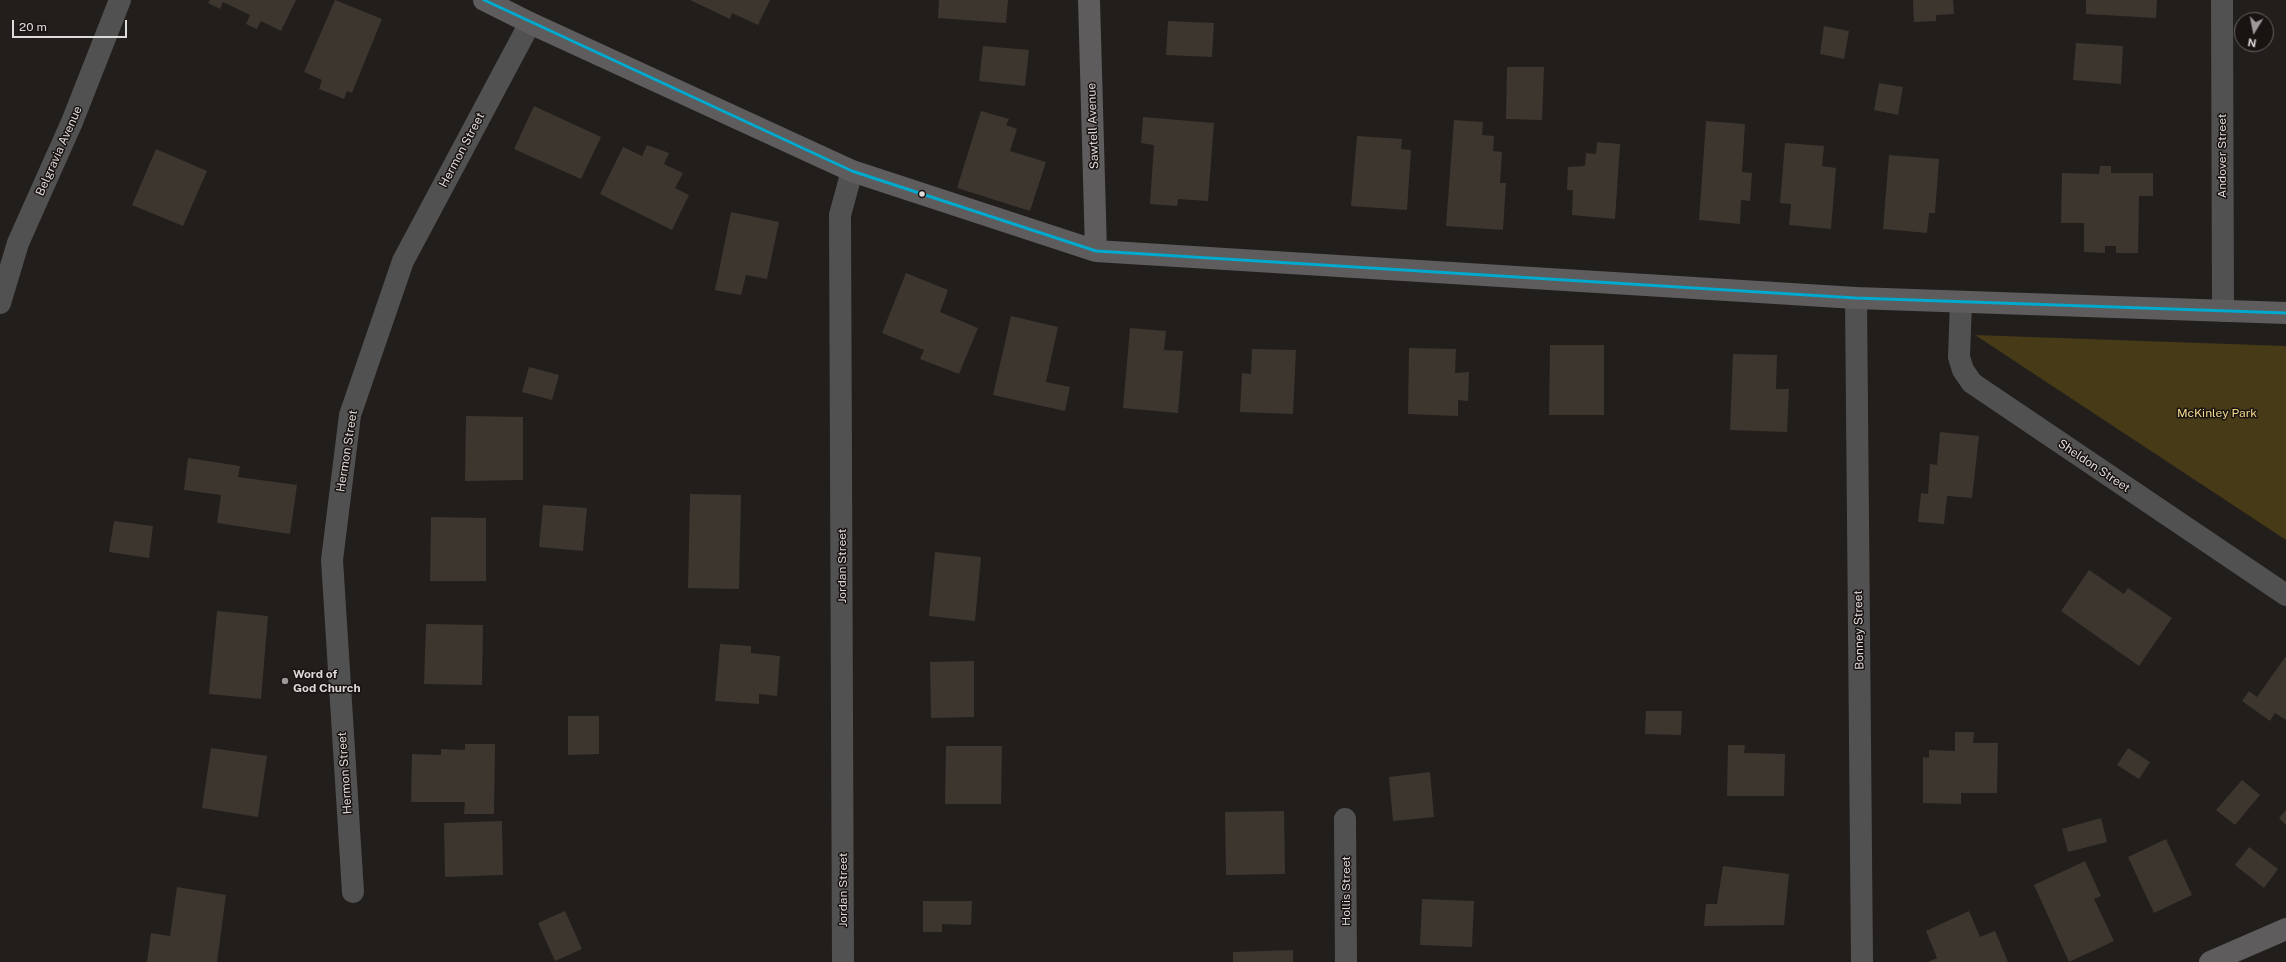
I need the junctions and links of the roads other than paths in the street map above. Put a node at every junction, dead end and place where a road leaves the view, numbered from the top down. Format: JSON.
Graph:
{"nodes":[{"id":1,"x":120,"y":0,"type":"edge"},
{"id":2,"x":484,"y":0,"type":"edge"},
{"id":3,"x":1089,"y":0,"type":"edge"},
{"id":4,"x":2222,"y":0,"type":"edge"},
{"id":5,"x":530,"y":23,"type":"junction"},
{"id":6,"x":852,"y":171,"type":"junction"},
{"id":7,"x":1096,"y":251,"type":"junction"},
{"id":8,"x":1856,"y":298,"type":"junction"},
{"id":9,"x":1961,"y":302,"type":"junction"},
{"id":10,"x":0,"y":303,"type":"edge"},
{"id":11,"x":2223,"y":311,"type":"junction"},
{"id":12,"x":2286,"y":313,"type":"edge"},
{"id":13,"x":2286,"y":595,"type":"edge"},
{"id":14,"x":1345,"y":819,"type":"dead end"},
{"id":15,"x":352,"y":892,"type":"dead end"},
{"id":16,"x":2286,"y":929,"type":"edge"},
{"id":17,"x":843,"y":962,"type":"edge"},
{"id":18,"x":1346,"y":962,"type":"edge"},
{"id":19,"x":1862,"y":962,"type":"edge"},
{"id":20,"x":2210,"y":962,"type":"edge"}],
"edges":[{"from":1,"to":10,"type":"street","name":"Belgravia Avenue"},
{"from":2,"to":5,"type":"main road"},
{"from":3,"to":7,"type":"main road","name":"Sawtell Avenue"},
{"from":4,"to":11,"type":"street","name":"Andover Street"},
{"from":5,"to":6,"type":"main road"},
{"from":5,"to":15,"type":"street","name":"Hermon Street"},
{"from":6,"to":7,"type":"main road"},
{"from":6,"to":17,"type":"street","name":"Jordan Street"},
{"from":7,"to":8,"type":"main road"},
{"from":8,"to":9,"type":"main road"},
{"from":8,"to":19,"type":"street","name":"Bonney Street"},
{"from":9,"to":11,"type":"main road"},
{"from":9,"to":13,"type":"street","name":"Sheldon Street"},
{"from":11,"to":12,"type":"main road"},
{"from":14,"to":18,"type":"street","name":"Hollis Street"},
{"from":16,"to":20,"type":"main road"}]}
